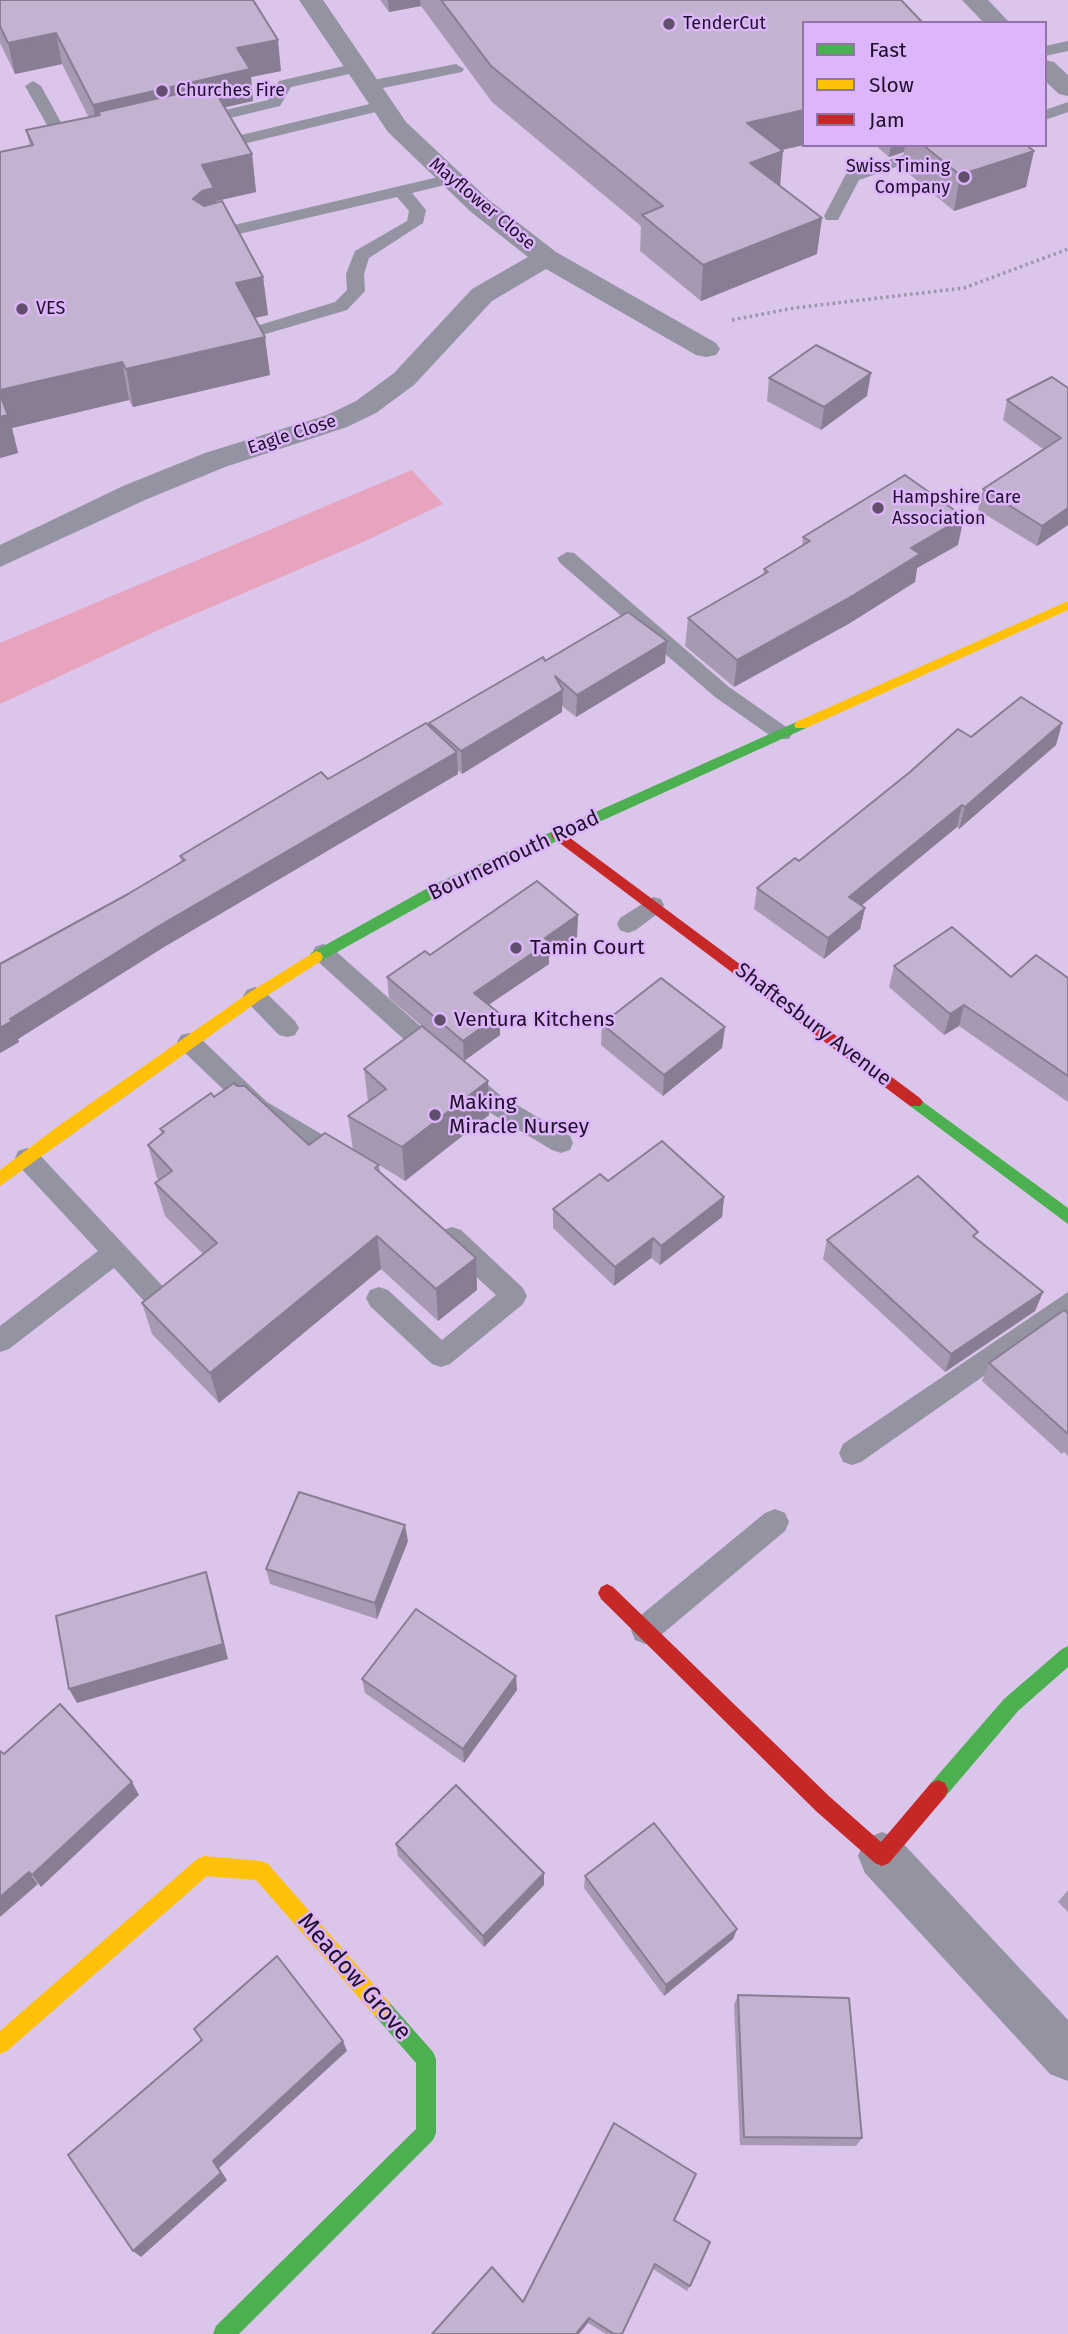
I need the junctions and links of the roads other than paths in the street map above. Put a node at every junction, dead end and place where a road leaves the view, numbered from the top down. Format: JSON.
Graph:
{"nodes":[{"id":1,"x":311,"y":0,"type":"edge"},
{"id":2,"x":974,"y":0,"type":"edge"},
{"id":3,"x":996,"y":21,"type":"edge"},
{"id":4,"x":1068,"y":46,"type":"edge"},
{"id":5,"x":1047,"y":51,"type":"edge"},
{"id":6,"x":456,"y":69,"type":"dead end"},
{"id":7,"x":1047,"y":69,"type":"edge"},
{"id":8,"x":33,"y":86,"type":"dead end"},
{"id":9,"x":369,"y":87,"type":"junction"},
{"id":10,"x":1068,"y":89,"type":"edge"},
{"id":11,"x":1068,"y":107,"type":"edge"},
{"id":12,"x":1047,"y":114,"type":"edge"},
{"id":13,"x":181,"y":124,"type":"edge"},
{"id":14,"x":239,"y":140,"type":"edge"},
{"id":15,"x":101,"y":143,"type":"edge"},
{"id":16,"x":945,"y":147,"type":"edge"},
{"id":17,"x":452,"y":179,"type":"junction"},
{"id":18,"x":401,"y":191,"type":"junction"},
{"id":19,"x":832,"y":216,"type":"dead end"},
{"id":20,"x":209,"y":236,"type":"edge"},
{"id":21,"x":546,"y":258,"type":"junction"},
{"id":22,"x":259,"y":331,"type":"edge"},
{"id":23,"x":706,"y":349,"type":"dead end"},
{"id":24,"x":0,"y":556,"type":"edge"},
{"id":25,"x":566,"y":558,"type":"dead end"},
{"id":26,"x":1068,"y":605,"type":"edge"},
{"id":27,"x":782,"y":734,"type":"junction"},
{"id":28,"x":558,"y":834,"type":"junction"},
{"id":29,"x":653,"y":905,"type":"junction"},
{"id":30,"x":628,"y":924,"type":"dead end"},
{"id":31,"x":323,"y":953,"type":"junction"},
{"id":32,"x":255,"y":996,"type":"junction"},
{"id":33,"x":287,"y":1028,"type":"dead end"},
{"id":34,"x":189,"y":1042,"type":"junction"},
{"id":35,"x":561,"y":1143,"type":"dead end"},
{"id":36,"x":27,"y":1158,"type":"junction"},
{"id":37,"x":364,"y":1172,"type":"edge"},
{"id":38,"x":0,"y":1179,"type":"edge"},
{"id":39,"x":1068,"y":1217,"type":"edge"},
{"id":40,"x":429,"y":1218,"type":"edge"},
{"id":41,"x":115,"y":1253,"type":"junction"},
{"id":42,"x":379,"y":1298,"type":"dead end"},
{"id":43,"x":162,"y":1303,"type":"edge"},
{"id":44,"x":1068,"y":1303,"type":"edge"},
{"id":45,"x":0,"y":1341,"type":"edge"},
{"id":46,"x":852,"y":1453,"type":"dead end"},
{"id":47,"x":775,"y":1522,"type":"dead end"},
{"id":48,"x":607,"y":1593,"type":"dead end"},
{"id":49,"x":645,"y":1630,"type":"junction"},
{"id":50,"x":1068,"y":1655,"type":"edge"},
{"id":51,"x":882,"y":1856,"type":"junction"},
{"id":52,"x":0,"y":2044,"type":"edge"},
{"id":53,"x":1068,"y":2056,"type":"edge"},
{"id":54,"x":224,"y":2334,"type":"edge"}],
"edges":[{"from":1,"to":9,"type":"street","name":"Mayflower Close"},
{"from":2,"to":3,"type":"street"},
{"from":4,"to":5,"type":"lane"},
{"from":6,"to":9,"type":"lane"},
{"from":7,"to":10,"type":"street"},
{"from":8,"to":15,"type":"lane"},
{"from":9,"to":13,"type":"lane"},
{"from":9,"to":14,"type":"lane"},
{"from":9,"to":17,"type":"street","name":"Mayflower Close"},
{"from":11,"to":12,"type":"lane"},
{"from":16,"to":19,"type":"lane"},
{"from":17,"to":18,"type":"lane"},
{"from":17,"to":21,"type":"street","name":"Mayflower Close"},
{"from":18,"to":20,"type":"lane"},
{"from":18,"to":22,"type":"lane"},
{"from":21,"to":23,"type":"street","name":"Mayflower Close"},
{"from":21,"to":24,"type":"street","name":"Eagle Close"},
{"from":25,"to":27,"type":"lane"},
{"from":26,"to":27,"type":"street","name":"Bournemouth Road"},
{"from":27,"to":28,"type":"street","name":"Bournemouth Road"},
{"from":28,"to":29,"type":"street","name":"Shaftesbury Avenue"},
{"from":28,"to":31,"type":"street","name":"Bournemouth Road"},
{"from":29,"to":30,"type":"lane"},
{"from":29,"to":39,"type":"street","name":"Shaftesbury Avenue"},
{"from":31,"to":32,"type":"street","name":"Bournemouth Road"},
{"from":31,"to":35,"type":"lane"},
{"from":32,"to":33,"type":"lane"},
{"from":32,"to":34,"type":"street","name":"Bournemouth Road"},
{"from":34,"to":36,"type":"street","name":"Bournemouth Road"},
{"from":34,"to":37,"type":"lane"},
{"from":36,"to":38,"type":"street","name":"Bournemouth Road"},
{"from":36,"to":41,"type":"lane"},
{"from":40,"to":42,"type":"lane"},
{"from":41,"to":43,"type":"lane"},
{"from":41,"to":45,"type":"lane"},
{"from":44,"to":46,"type":"lane"},
{"from":47,"to":49,"type":"lane"},
{"from":48,"to":49,"type":"street"},
{"from":49,"to":51,"type":"street"},
{"from":50,"to":51,"type":"street"},
{"from":51,"to":53,"type":"street"},
{"from":52,"to":54,"type":"street","name":"Meadow Grove"}]}
